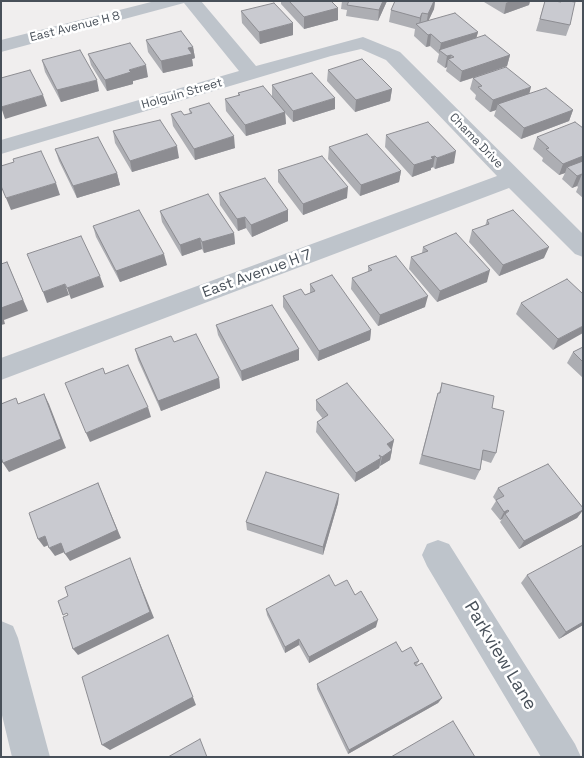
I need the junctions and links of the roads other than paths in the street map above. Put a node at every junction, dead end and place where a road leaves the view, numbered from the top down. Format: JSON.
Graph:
{"nodes":[{"id":1,"x":177,"y":1,"type":"edge"},
{"id":2,"x":192,"y":1,"type":"edge"},
{"id":3,"x":363,"y":44,"type":"joint"},
{"id":4,"x":1,"y":46,"type":"edge"},
{"id":5,"x":251,"y":73,"type":"junction"},
{"id":6,"x":1,"y":147,"type":"edge"},
{"id":7,"x":513,"y":178,"type":"junction"},
{"id":8,"x":583,"y":248,"type":"edge"},
{"id":9,"x":1,"y":369,"type":"edge"},
{"id":10,"x":438,"y":555,"type":"dead end"},
{"id":11,"x":1,"y":638,"type":"edge"},
{"id":12,"x":31,"y":757,"type":"edge"},
{"id":13,"x":562,"y":757,"type":"edge"}],
"edges":[{"from":1,"to":4,"type":"street","name":"East Avenue H 8"},
{"from":2,"to":5,"type":"street"},
{"from":3,"to":5,"type":"street","name":"Holguin Street"},
{"from":3,"to":7,"type":"street","name":"Chama Drive"},
{"from":5,"to":6,"type":"street","name":"Holguin Street"},
{"from":7,"to":8,"type":"street","name":"Chama Drive"},
{"from":7,"to":9,"type":"street","name":"East Avenue H 7"},
{"from":10,"to":13,"type":"street","name":"Parkview Lane"},
{"from":11,"to":12,"type":"street"}]}
